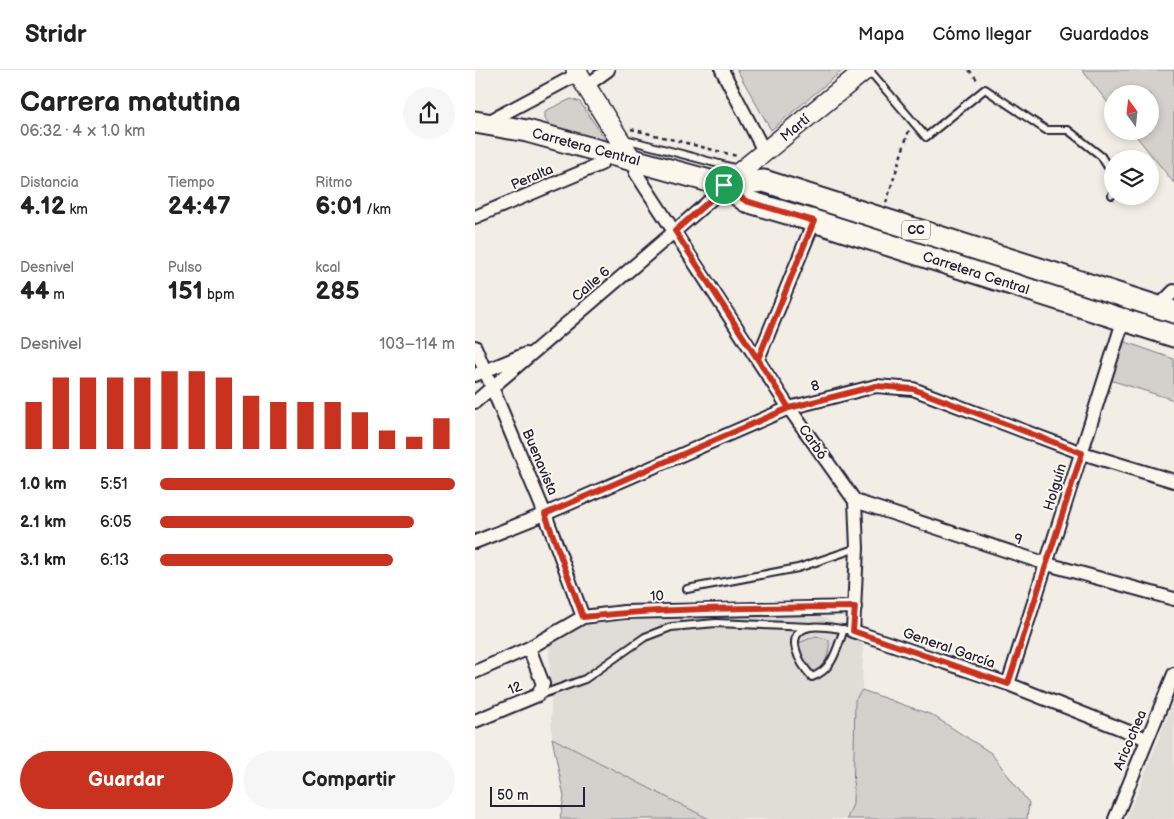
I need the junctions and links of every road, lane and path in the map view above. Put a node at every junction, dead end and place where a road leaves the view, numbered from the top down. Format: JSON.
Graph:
{"nodes":[{"id":1,"x":608,"y":70,"type":"edge"},
{"id":2,"x":722,"y":70,"type":"edge"},
{"id":3,"x":865,"y":70,"type":"edge"},
{"id":4,"x":869,"y":70,"type":"edge"},
{"id":5,"x":969,"y":70,"type":"edge"},
{"id":6,"x":580,"y":77,"type":"edge"},
{"id":7,"x":985,"y":89,"type":"junction"},
{"id":8,"x":912,"y":121,"type":"junction"},
{"id":9,"x":480,"y":122,"type":"edge"},
{"id":10,"x":614,"y":131,"type":"junction"},
{"id":11,"x":1104,"y":161,"type":"edge"},
{"id":12,"x":755,"y":162,"type":"junction"},
{"id":13,"x":601,"y":164,"type":"dead end"},
{"id":14,"x":634,"y":166,"type":"junction"},
{"id":15,"x":724,"y":185,"type":"junction"},
{"id":16,"x":475,"y":217,"type":"edge"},
{"id":17,"x":881,"y":218,"type":"junction"},
{"id":18,"x":814,"y":221,"type":"junction"},
{"id":19,"x":675,"y":231,"type":"junction"},
{"id":20,"x":1174,"y":290,"type":"edge"},
{"id":21,"x":1130,"y":298,"type":"junction"},
{"id":22,"x":1166,"y":309,"type":"edge"},
{"id":23,"x":1123,"y":320,"type":"junction"},
{"id":24,"x":1174,"y":336,"type":"edge"},
{"id":25,"x":475,"y":347,"type":"edge"},
{"id":26,"x":539,"y":349,"type":"junction"},
{"id":27,"x":758,"y":359,"type":"junction"},
{"id":28,"x":480,"y":373,"type":"edge"},
{"id":29,"x":492,"y":388,"type":"junction"},
{"id":30,"x":475,"y":402,"type":"edge"},
{"id":31,"x":789,"y":408,"type":"junction"},
{"id":32,"x":1082,"y":453,"type":"junction"},
{"id":33,"x":1174,"y":481,"type":"edge"},
{"id":34,"x":855,"y":501,"type":"junction"},
{"id":35,"x":545,"y":514,"type":"junction"},
{"id":36,"x":475,"y":542,"type":"edge"},
{"id":37,"x":857,"y":548,"type":"junction"},
{"id":38,"x":1047,"y":564,"type":"junction"},
{"id":39,"x":687,"y":590,"type":"dead end"},
{"id":40,"x":1174,"y":599,"type":"edge"},
{"id":41,"x":855,"y":607,"type":"junction"},
{"id":42,"x":583,"y":617,"type":"junction"},
{"id":43,"x":810,"y":627,"type":"junction"},
{"id":44,"x":849,"y":630,"type":"junction"},
{"id":45,"x":529,"y":648,"type":"junction"},
{"id":46,"x":475,"y":672,"type":"edge"},
{"id":47,"x":1174,"y":674,"type":"edge"},
{"id":48,"x":1008,"y":684,"type":"junction"},
{"id":49,"x":538,"y":695,"type":"junction"},
{"id":50,"x":475,"y":721,"type":"edge"},
{"id":51,"x":1147,"y":739,"type":"junction"},
{"id":52,"x":1115,"y":819,"type":"edge"}],
"edges":[{"from":1,"to":6,"type":"street"},
{"from":2,"to":12,"type":"street"},
{"from":3,"to":12,"type":"main road","name":"Martí"},
{"from":4,"to":8,"type":"lane"},
{"from":5,"to":7,"type":"path"},
{"from":6,"to":9,"type":"street"},
{"from":6,"to":10,"type":"main road","name":"Carbó"},
{"from":7,"to":8,"type":"lane"},
{"from":7,"to":11,"type":"lane"},
{"from":8,"to":17,"type":"path"},
{"from":9,"to":14,"type":"main road","name":"Carretera Central","number":"CC"},
{"from":10,"to":12,"type":"lane"},
{"from":10,"to":12,"type":"path"},
{"from":10,"to":14,"type":"main road","name":"Carbó"},
{"from":12,"to":15,"type":"main road","name":"Martí"},
{"from":13,"to":16,"type":"street","name":"Peralta"},
{"from":14,"to":15,"type":"main road","name":"Carretera Central","number":"CC"},
{"from":14,"to":19,"type":"street","name":"Carbó"},
{"from":15,"to":17,"type":"main road","name":"Carretera Central","number":"CC"},
{"from":15,"to":18,"type":"main road","name":"Carretera Central","number":"CC"},
{"from":15,"to":19,"type":"street","name":"Calle 6"},
{"from":17,"to":21,"type":"main road","name":"Carretera Central","number":"CC"},
{"from":18,"to":23,"type":"main road","name":"Carretera Central","number":"CC"},
{"from":18,"to":27,"type":"street"},
{"from":19,"to":26,"type":"street","name":"Calle 6"},
{"from":19,"to":27,"type":"street","name":"Carbó"},
{"from":20,"to":22,"type":"street"},
{"from":21,"to":22,"type":"main road","name":"Carretera Central","number":"CC"},
{"from":21,"to":23,"type":"street","name":"Holguín"},
{"from":23,"to":24,"type":"main road","name":"Carretera Central","number":"CC"},
{"from":23,"to":32,"type":"street","name":"Holguín"},
{"from":25,"to":28,"type":"street","name":"Buenavista"},
{"from":26,"to":28,"type":"street"},
{"from":26,"to":29,"type":"street","name":"Calle 6"},
{"from":27,"to":31,"type":"street","name":"Carbó"},
{"from":28,"to":29,"type":"street","name":"Buenavista"},
{"from":29,"to":30,"type":"street","name":"Calle 6"},
{"from":29,"to":35,"type":"street","name":"Buenavista"},
{"from":31,"to":32,"type":"street","name":"8"},
{"from":31,"to":34,"type":"street","name":"Carbó"},
{"from":31,"to":35,"type":"street","name":"8"},
{"from":32,"to":33,"type":"street","name":"8"},
{"from":32,"to":38,"type":"street","name":"Holguín"},
{"from":34,"to":37,"type":"street"},
{"from":34,"to":38,"type":"street","name":"9"},
{"from":35,"to":36,"type":"street","name":"8"},
{"from":35,"to":42,"type":"street","name":"Buenavista"},
{"from":37,"to":39,"type":"lane"},
{"from":37,"to":41,"type":"street"},
{"from":38,"to":40,"type":"street","name":"9"},
{"from":38,"to":48,"type":"street","name":"Holguín"},
{"from":41,"to":42,"type":"street","name":"10"},
{"from":41,"to":44,"type":"street"},
{"from":42,"to":45,"type":"street","name":"10"},
{"from":43,"to":44,"type":"lane"},
{"from":43,"to":44,"type":"lane"},
{"from":43,"to":49,"type":"lane"},
{"from":44,"to":48,"type":"street","name":"General García"},
{"from":45,"to":46,"type":"street","name":"10"},
{"from":45,"to":49,"type":"street"},
{"from":47,"to":51,"type":"street","name":"Aricochea"},
{"from":48,"to":51,"type":"street","name":"General García"},
{"from":49,"to":50,"type":"street","name":"12"},
{"from":51,"to":52,"type":"street","name":"Aricochea"}]}
